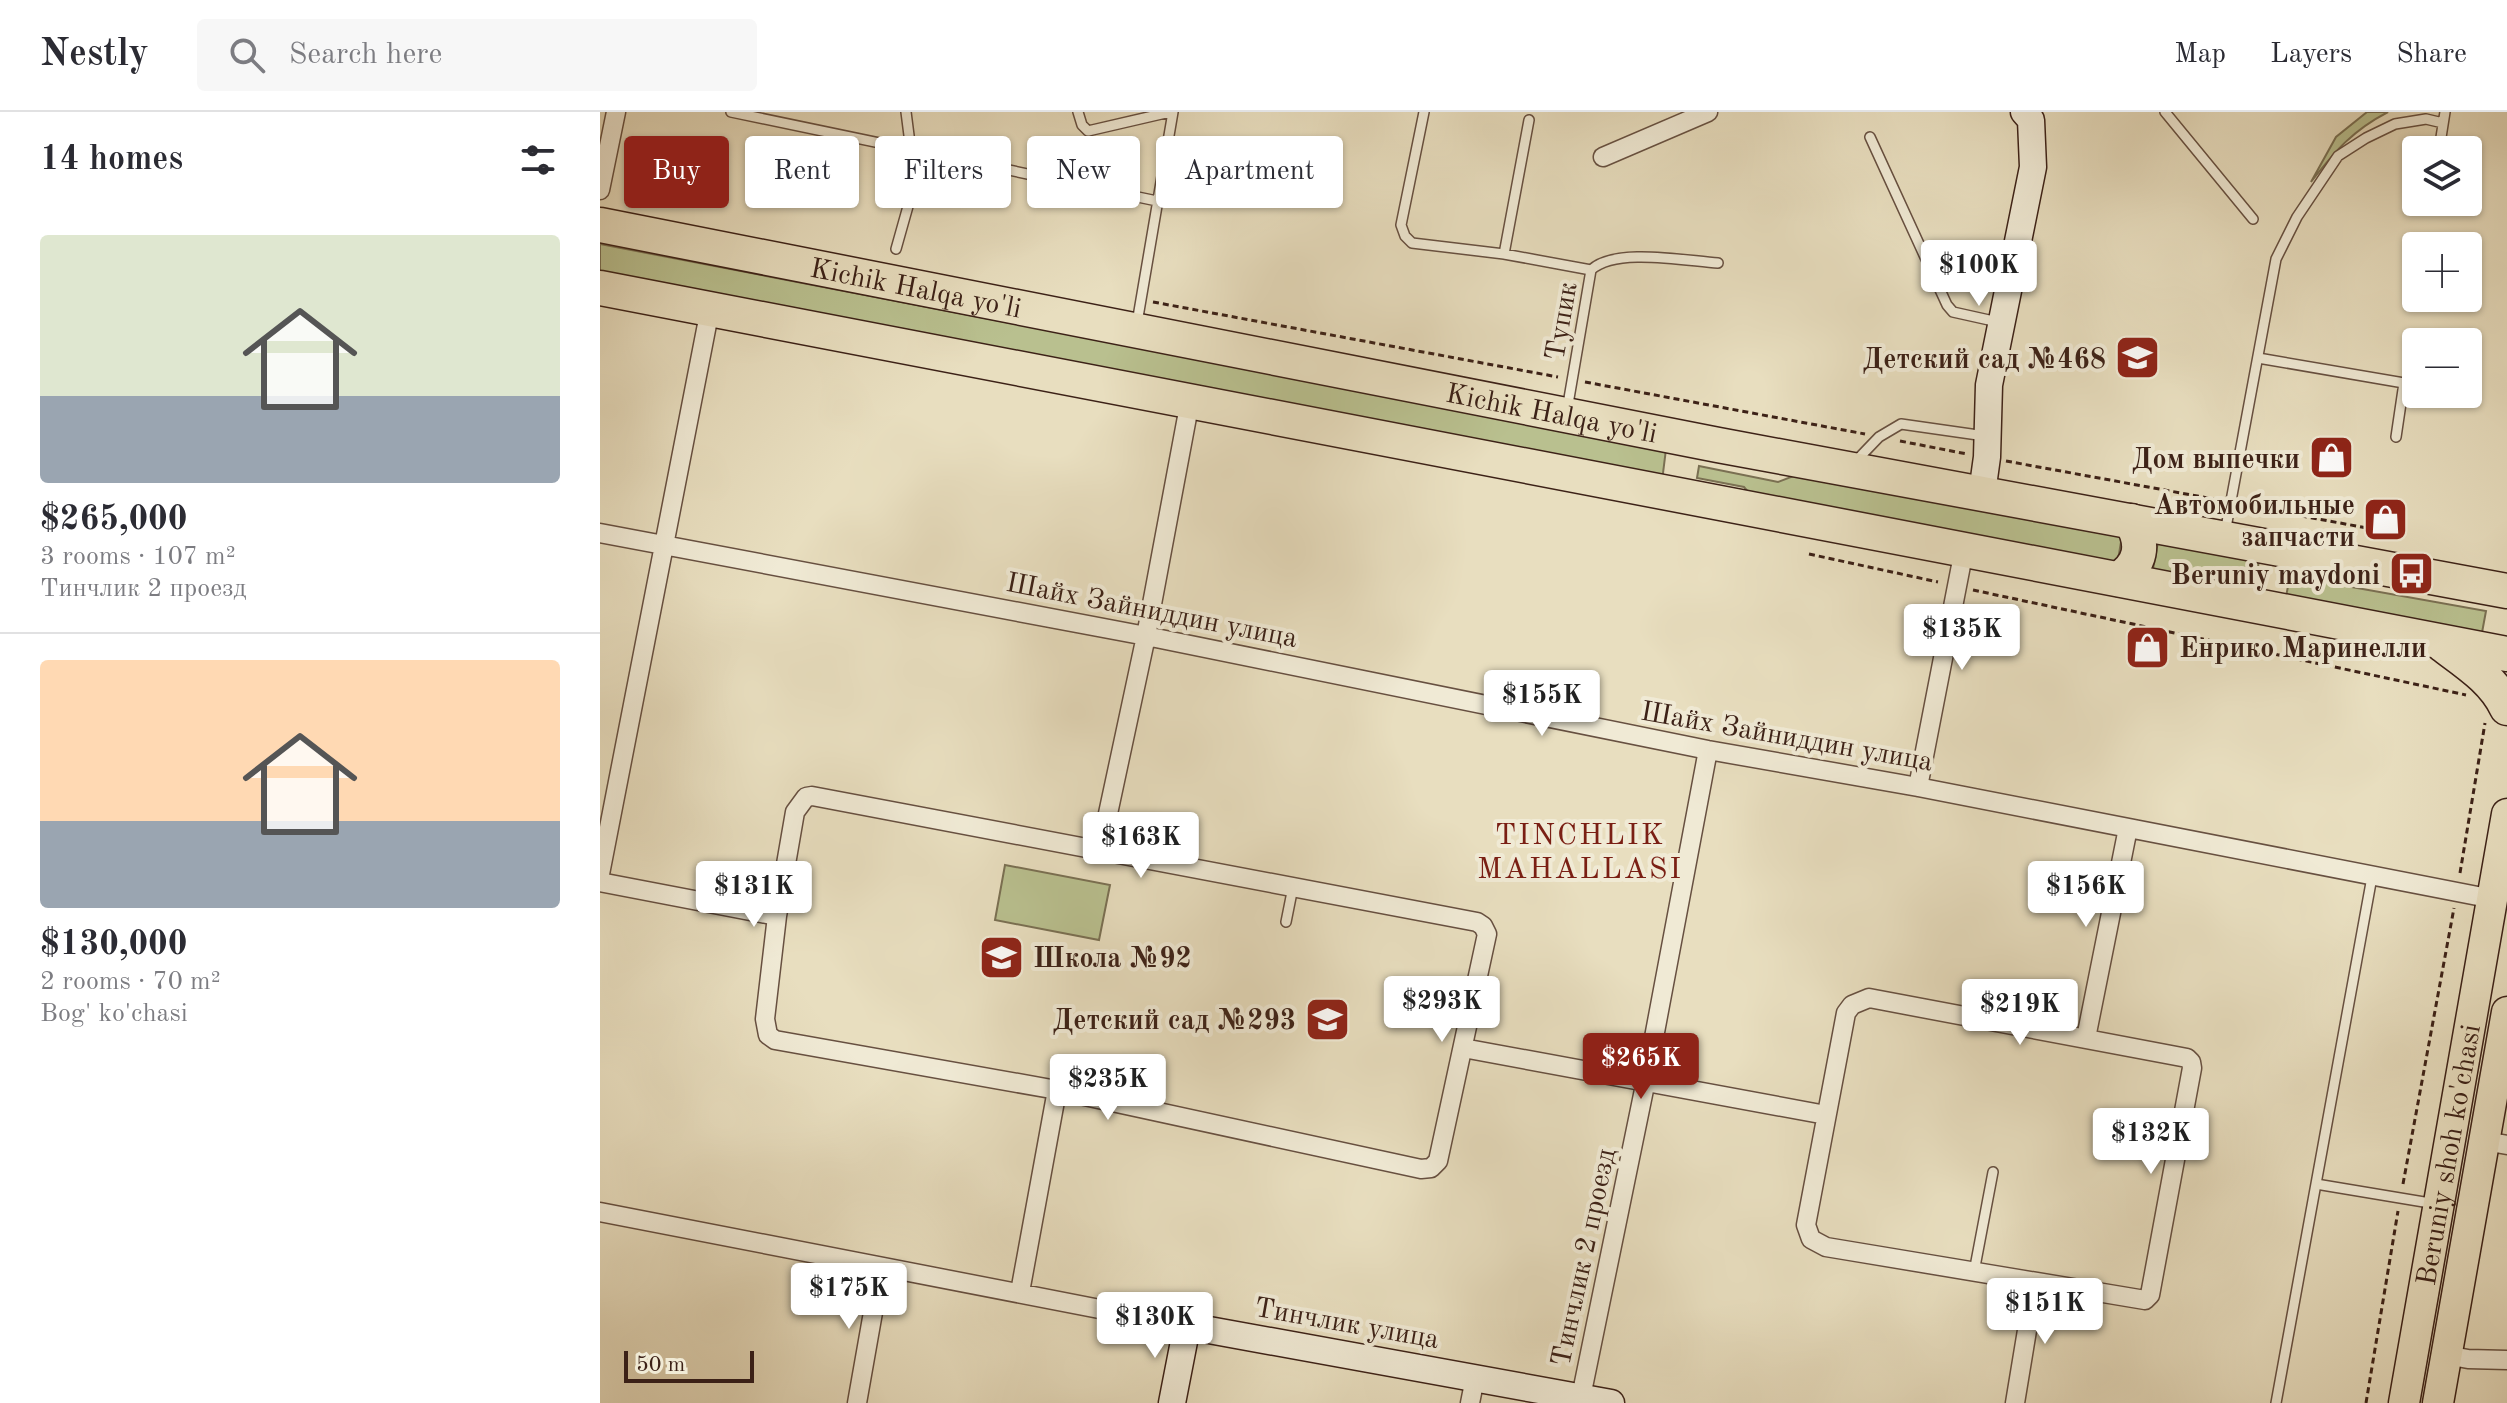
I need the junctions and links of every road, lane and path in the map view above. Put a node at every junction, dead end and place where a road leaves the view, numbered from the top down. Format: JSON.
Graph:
{"nodes":[{"id":1,"x":616,"y":112,"type":"edge"},
{"id":2,"x":731,"y":112,"type":"edge"},
{"id":3,"x":906,"y":112,"type":"edge"},
{"id":4,"x":1078,"y":112,"type":"edge"},
{"id":5,"x":1171,"y":112,"type":"edge"},
{"id":6,"x":1424,"y":112,"type":"edge"},
{"id":7,"x":1708,"y":112,"type":"edge"},
{"id":8,"x":2165,"y":112,"type":"edge"},
{"id":9,"x":2032,"y":115,"type":"edge"},
{"id":10,"x":2444,"y":117,"type":"edge"},
{"id":11,"x":1529,"y":120,"type":"dead end"},
{"id":12,"x":909,"y":136,"type":"edge"},
{"id":13,"x":1167,"y":136,"type":"edge"},
{"id":14,"x":1870,"y":137,"type":"dead end"},
{"id":15,"x":875,"y":143,"type":"edge"},
{"id":16,"x":1603,"y":157,"type":"dead end"},
{"id":17,"x":1011,"y":171,"type":"edge"},
{"id":18,"x":600,"y":190,"type":"edge"},
{"id":19,"x":1156,"y":201,"type":"edge"},
{"id":20,"x":1156,"y":207,"type":"edge"},
{"id":21,"x":908,"y":208,"type":"edge"},
{"id":22,"x":2253,"y":219,"type":"dead end"},
{"id":23,"x":600,"y":225,"type":"edge"},
{"id":24,"x":896,"y":249,"type":"dead end"},
{"id":25,"x":1504,"y":254,"type":"junction"},
{"id":26,"x":1718,"y":263,"type":"dead end"},
{"id":27,"x":1591,"y":270,"type":"junction"},
{"id":28,"x":600,"y":288,"type":"edge"},
{"id":29,"x":710,"y":309,"type":"junction"},
{"id":30,"x":1138,"y":315,"type":"junction"},
{"id":31,"x":2001,"y":323,"type":"junction"},
{"id":32,"x":2258,"y":358,"type":"junction"},
{"id":33,"x":1572,"y":380,"type":"junction"},
{"id":34,"x":1190,"y":401,"type":"junction"},
{"id":35,"x":1566,"y":413,"type":"junction"},
{"id":36,"x":1879,"y":437,"type":"junction"},
{"id":37,"x":2396,"y":437,"type":"dead end"},
{"id":38,"x":1695,"y":440,"type":"junction"},
{"id":39,"x":1988,"y":447,"type":"junction"},
{"id":40,"x":1849,"y":469,"type":"junction"},
{"id":41,"x":1982,"y":493,"type":"junction"},
{"id":42,"x":1682,"y":495,"type":"junction"},
{"id":43,"x":2231,"y":503,"type":"junction"},
{"id":44,"x":2131,"y":521,"type":"junction"},
{"id":45,"x":2378,"y":530,"type":"dead end"},
{"id":46,"x":600,"y":533,"type":"edge"},
{"id":47,"x":2224,"y":540,"type":"junction"},
{"id":48,"x":664,"y":544,"type":"junction"},
{"id":49,"x":1964,"y":550,"type":"junction"},
{"id":50,"x":1809,"y":554,"type":"dead end"},
{"id":51,"x":2119,"y":579,"type":"junction"},
{"id":52,"x":1957,"y":586,"type":"junction"},
{"id":53,"x":2507,"y":591,"type":"edge"},
{"id":54,"x":1146,"y":636,"type":"junction"},
{"id":55,"x":2436,"y":640,"type":"junction"},
{"id":56,"x":2507,"y":654,"type":"edge"},
{"id":57,"x":2470,"y":696,"type":"dead end"},
{"id":58,"x":2496,"y":715,"type":"edge"},
{"id":59,"x":1708,"y":750,"type":"junction"},
{"id":60,"x":1918,"y":787,"type":"junction"},
{"id":61,"x":2507,"y":814,"type":"edge"},
{"id":62,"x":2128,"y":828,"type":"junction"},
{"id":63,"x":1100,"y":851,"type":"junction"},
{"id":64,"x":600,"y":874,"type":"edge"},
{"id":65,"x":2372,"y":877,"type":"junction"},
{"id":66,"x":600,"y":882,"type":"edge"},
{"id":67,"x":1293,"y":887,"type":"junction"},
{"id":68,"x":2457,"y":892,"type":"junction"},
{"id":69,"x":2493,"y":899,"type":"junction"},
{"id":70,"x":777,"y":916,"type":"junction"},
{"id":71,"x":1286,"y":922,"type":"dead end"},
{"id":72,"x":2507,"y":1012,"type":"edge"},
{"id":73,"x":2086,"y":1038,"type":"junction"},
{"id":74,"x":1463,"y":1048,"type":"junction"},
{"id":75,"x":1646,"y":1080,"type":"junction"},
{"id":76,"x":1057,"y":1090,"type":"junction"},
{"id":77,"x":1826,"y":1115,"type":"junction"},
{"id":78,"x":2496,"y":1143,"type":"edge"},
{"id":79,"x":1993,"y":1172,"type":"dead end"},
{"id":80,"x":2316,"y":1184,"type":"junction"},
{"id":81,"x":2400,"y":1198,"type":"junction"},
{"id":82,"x":2439,"y":1205,"type":"junction"},
{"id":83,"x":600,"y":1212,"type":"edge"},
{"id":84,"x":881,"y":1267,"type":"junction"},
{"id":85,"x":1974,"y":1272,"type":"junction"},
{"id":86,"x":2035,"y":1282,"type":"junction"},
{"id":87,"x":1020,"y":1292,"type":"junction"},
{"id":88,"x":1187,"y":1326,"type":"junction"},
{"id":89,"x":2446,"y":1355,"type":"junction"},
{"id":90,"x":2507,"y":1360,"type":"edge"},
{"id":91,"x":1472,"y":1390,"type":"edge"},
{"id":92,"x":1581,"y":1397,"type":"junction"},
{"id":93,"x":857,"y":1403,"type":"edge"},
{"id":94,"x":1172,"y":1403,"type":"edge"},
{"id":95,"x":1611,"y":1403,"type":"edge"},
{"id":96,"x":2015,"y":1403,"type":"edge"},
{"id":97,"x":2276,"y":1403,"type":"edge"},
{"id":98,"x":2366,"y":1403,"type":"edge"},
{"id":99,"x":2404,"y":1403,"type":"edge"},
{"id":100,"x":2438,"y":1403,"type":"edge"}],
"edges":[{"from":1,"to":18,"type":"street"},
{"from":2,"to":15,"type":"lane"},
{"from":3,"to":12,"type":"lane"},
{"from":4,"to":5,"type":"lane"},
{"from":5,"to":13,"type":"lane"},
{"from":6,"to":25,"type":"lane"},
{"from":7,"to":16,"type":"street"},
{"from":8,"to":22,"type":"lane"},
{"from":9,"to":31,"type":"street"},
{"from":10,"to":32,"type":"lane"},
{"from":11,"to":25,"type":"lane"},
{"from":14,"to":31,"type":"lane"},
{"from":17,"to":19,"type":"lane"},
{"from":20,"to":30,"type":"lane"},
{"from":21,"to":24,"type":"lane"},
{"from":23,"to":30,"type":"highway","name":"Kichik Halqa yo'li"},
{"from":25,"to":27,"type":"lane"},
{"from":26,"to":27,"type":"lane","name":"Тупик"},
{"from":27,"to":33,"type":"lane","name":"Тупик"},
{"from":28,"to":29,"type":"highway","name":"Kichik Halqa yo'li"},
{"from":29,"to":34,"type":"highway","name":"Kichik Halqa yo'li"},
{"from":29,"to":48,"type":"street"},
{"from":30,"to":33,"type":"path"},
{"from":30,"to":35,"type":"highway","name":"Kichik Halqa yo'li"},
{"from":31,"to":39,"type":"street"},
{"from":32,"to":37,"type":"lane"},
{"from":32,"to":43,"type":"lane"},
{"from":33,"to":35,"type":"lane","name":"Тупик"},
{"from":33,"to":36,"type":"path"},
{"from":34,"to":42,"type":"highway","name":"Kichik Halqa yo'li"},
{"from":34,"to":54,"type":"street"},
{"from":35,"to":38,"type":"highway","name":"Kichik Halqa yo'li"},
{"from":36,"to":39,"type":"path"},
{"from":36,"to":39,"type":"lane"},
{"from":36,"to":40,"type":"lane"},
{"from":38,"to":40,"type":"highway","name":"Kichik Halqa yo'li"},
{"from":38,"to":42,"type":"highway"},
{"from":39,"to":41,"type":"street"},
{"from":39,"to":43,"type":"path"},
{"from":40,"to":41,"type":"highway","name":"Kichik Halqa yo'li"},
{"from":41,"to":44,"type":"highway","name":"Kichik Halqa yo'li"},
{"from":42,"to":49,"type":"highway","name":"Kichik Halqa yo'li"},
{"from":43,"to":45,"type":"path"},
{"from":43,"to":47,"type":"lane"},
{"from":44,"to":47,"type":"highway","name":"Kichik Halqa yo'li"},
{"from":44,"to":51,"type":"highway"},
{"from":46,"to":48,"type":"street","name":"Шайх Зайниддин улица"},
{"from":47,"to":53,"type":"highway","name":"Kichik Halqa yo'li"},
{"from":48,"to":54,"type":"street","name":"Шайх Зайниддин улица"},
{"from":48,"to":64,"type":"street"},
{"from":49,"to":51,"type":"highway","name":"Kichik Halqa yo'li"},
{"from":49,"to":52,"type":"street"},
{"from":50,"to":52,"type":"path"},
{"from":51,"to":55,"type":"highway","name":"Kichik Halqa yo'li"},
{"from":52,"to":57,"type":"path"},
{"from":52,"to":60,"type":"street"},
{"from":54,"to":59,"type":"street","name":"Шайх Зайниддин улица"},
{"from":54,"to":63,"type":"street"},
{"from":55,"to":56,"type":"highway","name":"Kichik Halqa yo'li"},
{"from":55,"to":58,"type":"highway"},
{"from":58,"to":68,"type":"path"},
{"from":59,"to":60,"type":"street","name":"Шайх Зайниддин улица"},
{"from":59,"to":75,"type":"street","name":"Тинчлик 2 проезд"},
{"from":60,"to":62,"type":"street","name":"Шайх Зайниддин улица"},
{"from":61,"to":69,"type":"main road","name":"Beruniy shoh ko'chasi"},
{"from":62,"to":65,"type":"street","name":"Шайх Зайниддин улица"},
{"from":62,"to":73,"type":"street"},
{"from":63,"to":67,"type":"street"},
{"from":63,"to":70,"type":"street"},
{"from":65,"to":68,"type":"street","name":"Шайх Зайниддин улица"},
{"from":65,"to":80,"type":"lane"},
{"from":66,"to":70,"type":"street"},
{"from":67,"to":71,"type":"lane"},
{"from":67,"to":74,"type":"street"},
{"from":68,"to":69,"type":"street","name":"Шайх Зайниддин улица"},
{"from":68,"to":81,"type":"path"},
{"from":69,"to":82,"type":"main road","name":"Beruniy shoh ko'chasi"},
{"from":70,"to":76,"type":"street"},
{"from":72,"to":78,"type":"main road","name":"Beruniy shoh ko'chasi"},
{"from":73,"to":77,"type":"street"},
{"from":73,"to":86,"type":"street"},
{"from":74,"to":75,"type":"street"},
{"from":74,"to":76,"type":"street"},
{"from":75,"to":77,"type":"street"},
{"from":75,"to":92,"type":"street","name":"Тинчлик 2 проезд"},
{"from":76,"to":87,"type":"street"},
{"from":77,"to":85,"type":"street"},
{"from":78,"to":89,"type":"main road","name":"Beruniy shoh ko'chasi"},
{"from":79,"to":85,"type":"lane"},
{"from":80,"to":81,"type":"lane"},
{"from":80,"to":97,"type":"lane"},
{"from":81,"to":82,"type":"lane"},
{"from":81,"to":98,"type":"path"},
{"from":82,"to":99,"type":"main road","name":"Beruniy shoh ko'chasi"},
{"from":83,"to":84,"type":"street","name":"Тинчлик улица"},
{"from":84,"to":87,"type":"street","name":"Тинчлик улица"},
{"from":84,"to":93,"type":"street"},
{"from":85,"to":86,"type":"street"},
{"from":86,"to":96,"type":"street"},
{"from":87,"to":88,"type":"street","name":"Тинчлик улица"},
{"from":88,"to":91,"type":"street","name":"Тинчлик улица"},
{"from":88,"to":94,"type":"street"},
{"from":89,"to":90,"type":"street"},
{"from":89,"to":100,"type":"main road","name":"Beruniy shoh ko'chasi"},
{"from":91,"to":92,"type":"street","name":"Тинчлик улица"},
{"from":92,"to":95,"type":"street","name":"Тинчлик улица"}]}
